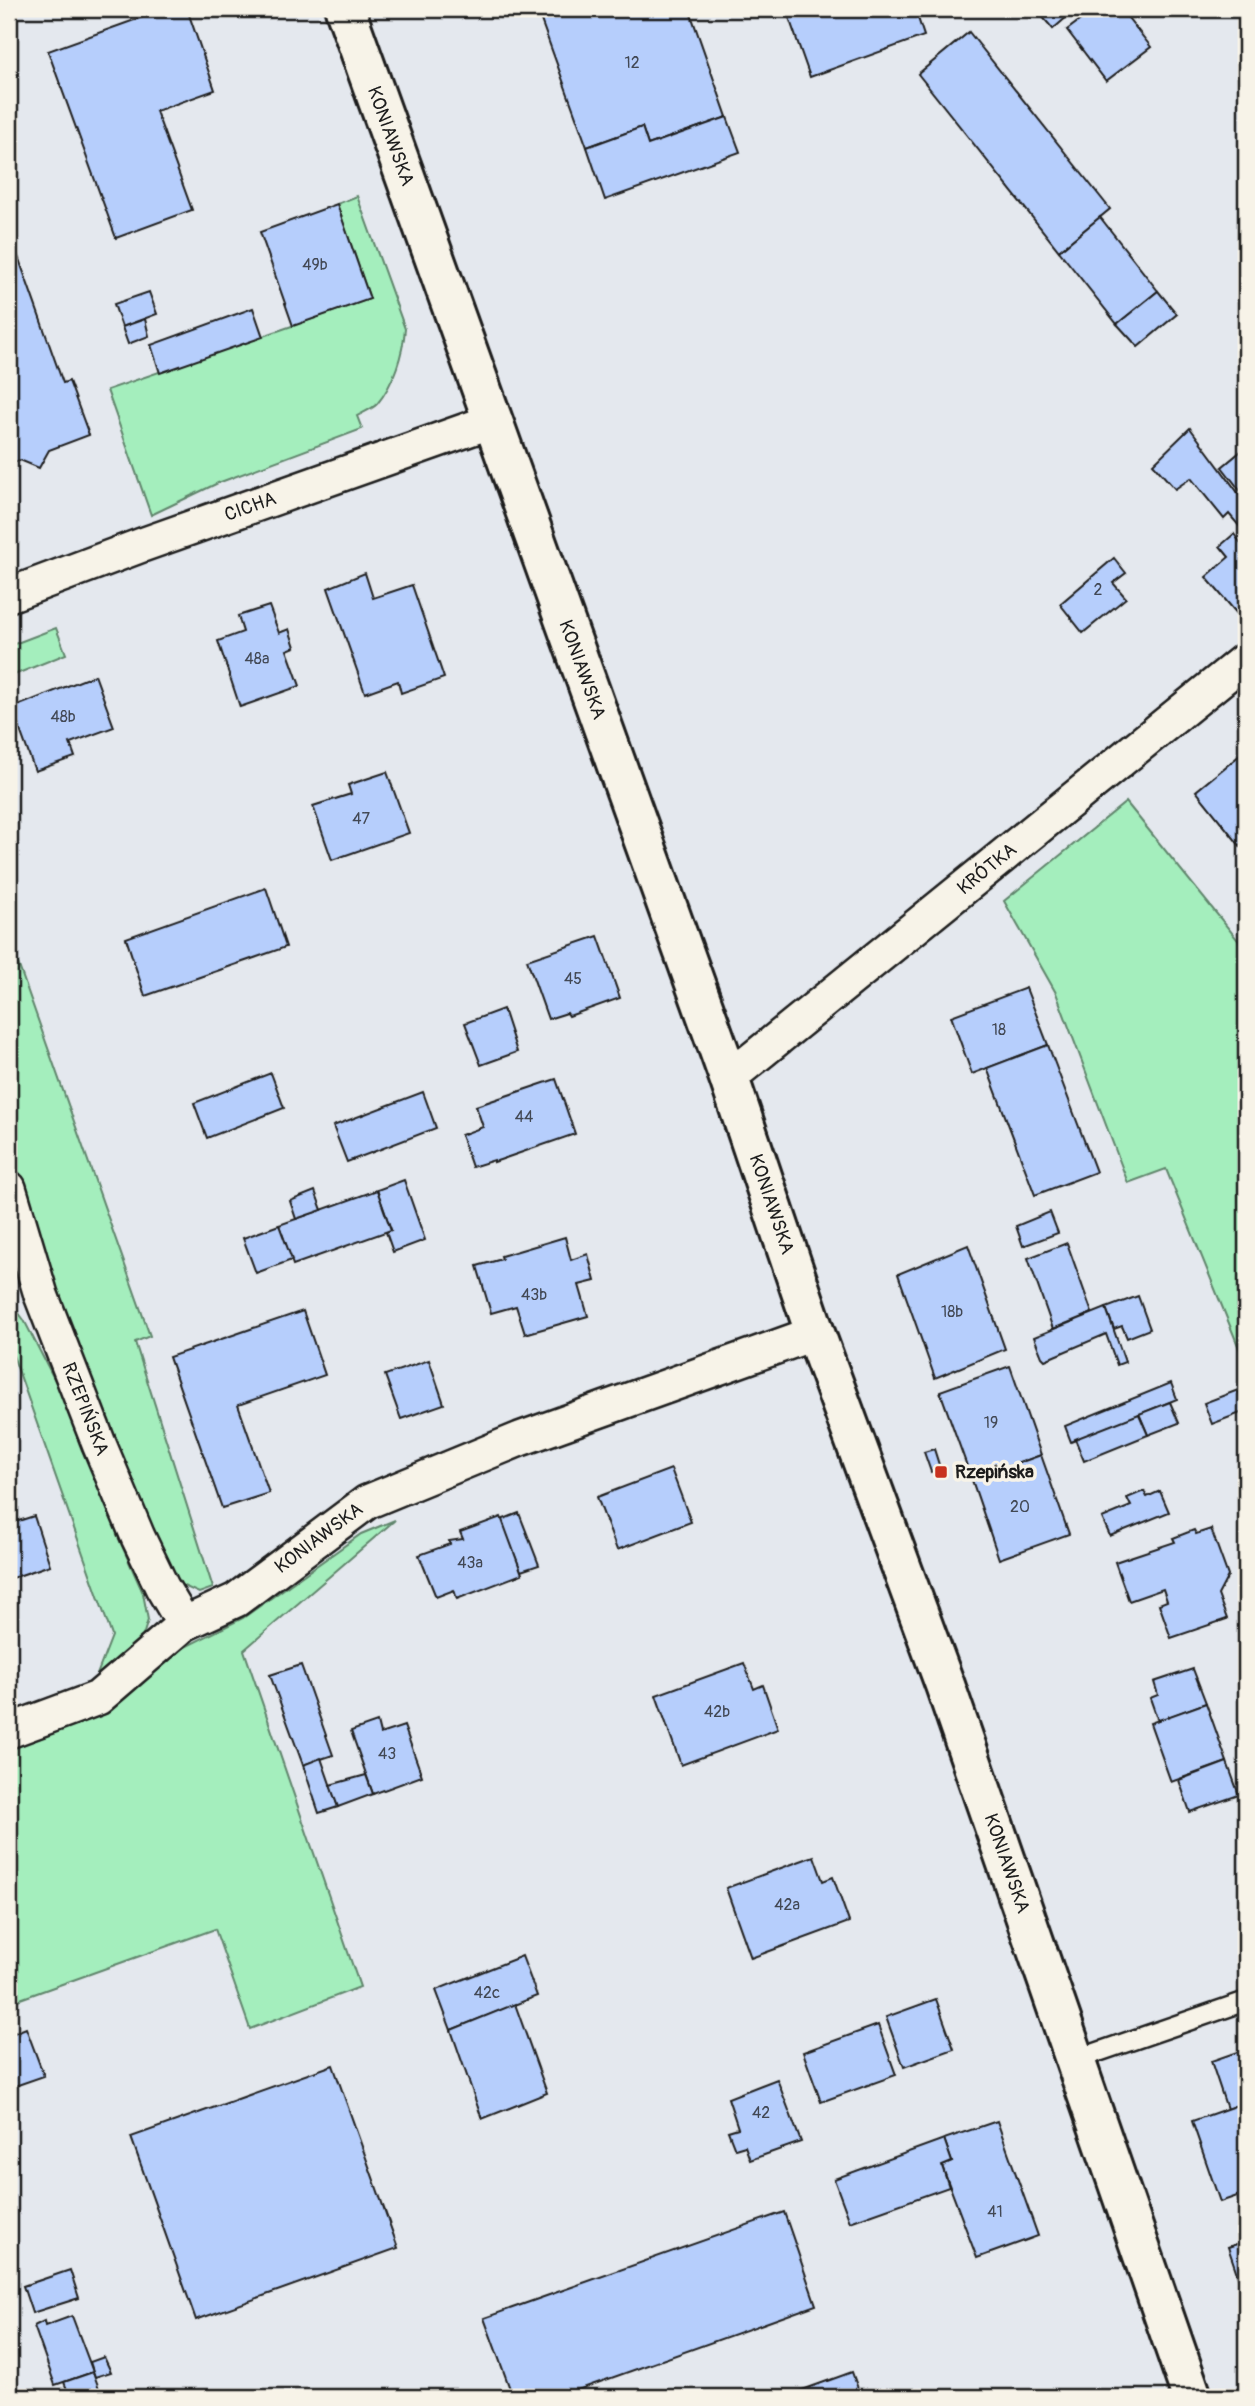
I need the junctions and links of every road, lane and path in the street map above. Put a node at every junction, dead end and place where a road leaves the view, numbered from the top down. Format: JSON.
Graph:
{"nodes":[{"id":1,"x":345,"y":9,"type":"edge"},
{"id":2,"x":492,"y":421,"type":"junction"},
{"id":3,"x":9,"y":595,"type":"edge"},
{"id":4,"x":1246,"y":659,"type":"edge"},
{"id":5,"x":729,"y":1078,"type":"junction"},
{"id":6,"x":9,"y":1188,"type":"edge"},
{"id":7,"x":815,"y":1333,"type":"junction"},
{"id":8,"x":184,"y":1623,"type":"junction"},
{"id":9,"x":9,"y":1731,"type":"edge"},
{"id":10,"x":1246,"y":2001,"type":"edge"},
{"id":11,"x":1075,"y":2060,"type":"junction"},
{"id":12,"x":1192,"y":2397,"type":"edge"}],
"edges":[{"from":1,"to":2,"type":"main road","name":"KONIAWSKA"},
{"from":2,"to":3,"type":"street","name":"CICHA"},
{"from":2,"to":5,"type":"main road","name":"KONIAWSKA"},
{"from":4,"to":5,"type":"street","name":"KRÓTKA"},
{"from":5,"to":7,"type":"main road","name":"KONIAWSKA"},
{"from":6,"to":8,"type":"street","name":"RZEPIŃSKA"},
{"from":7,"to":8,"type":"street","name":"KONIAWSKA"},
{"from":7,"to":11,"type":"main road","name":"KONIAWSKA"},
{"from":8,"to":9,"type":"street","name":"KONIAWSKA"},
{"from":10,"to":11,"type":"lane"},
{"from":11,"to":12,"type":"main road","name":"KONIAWSKA"}]}
